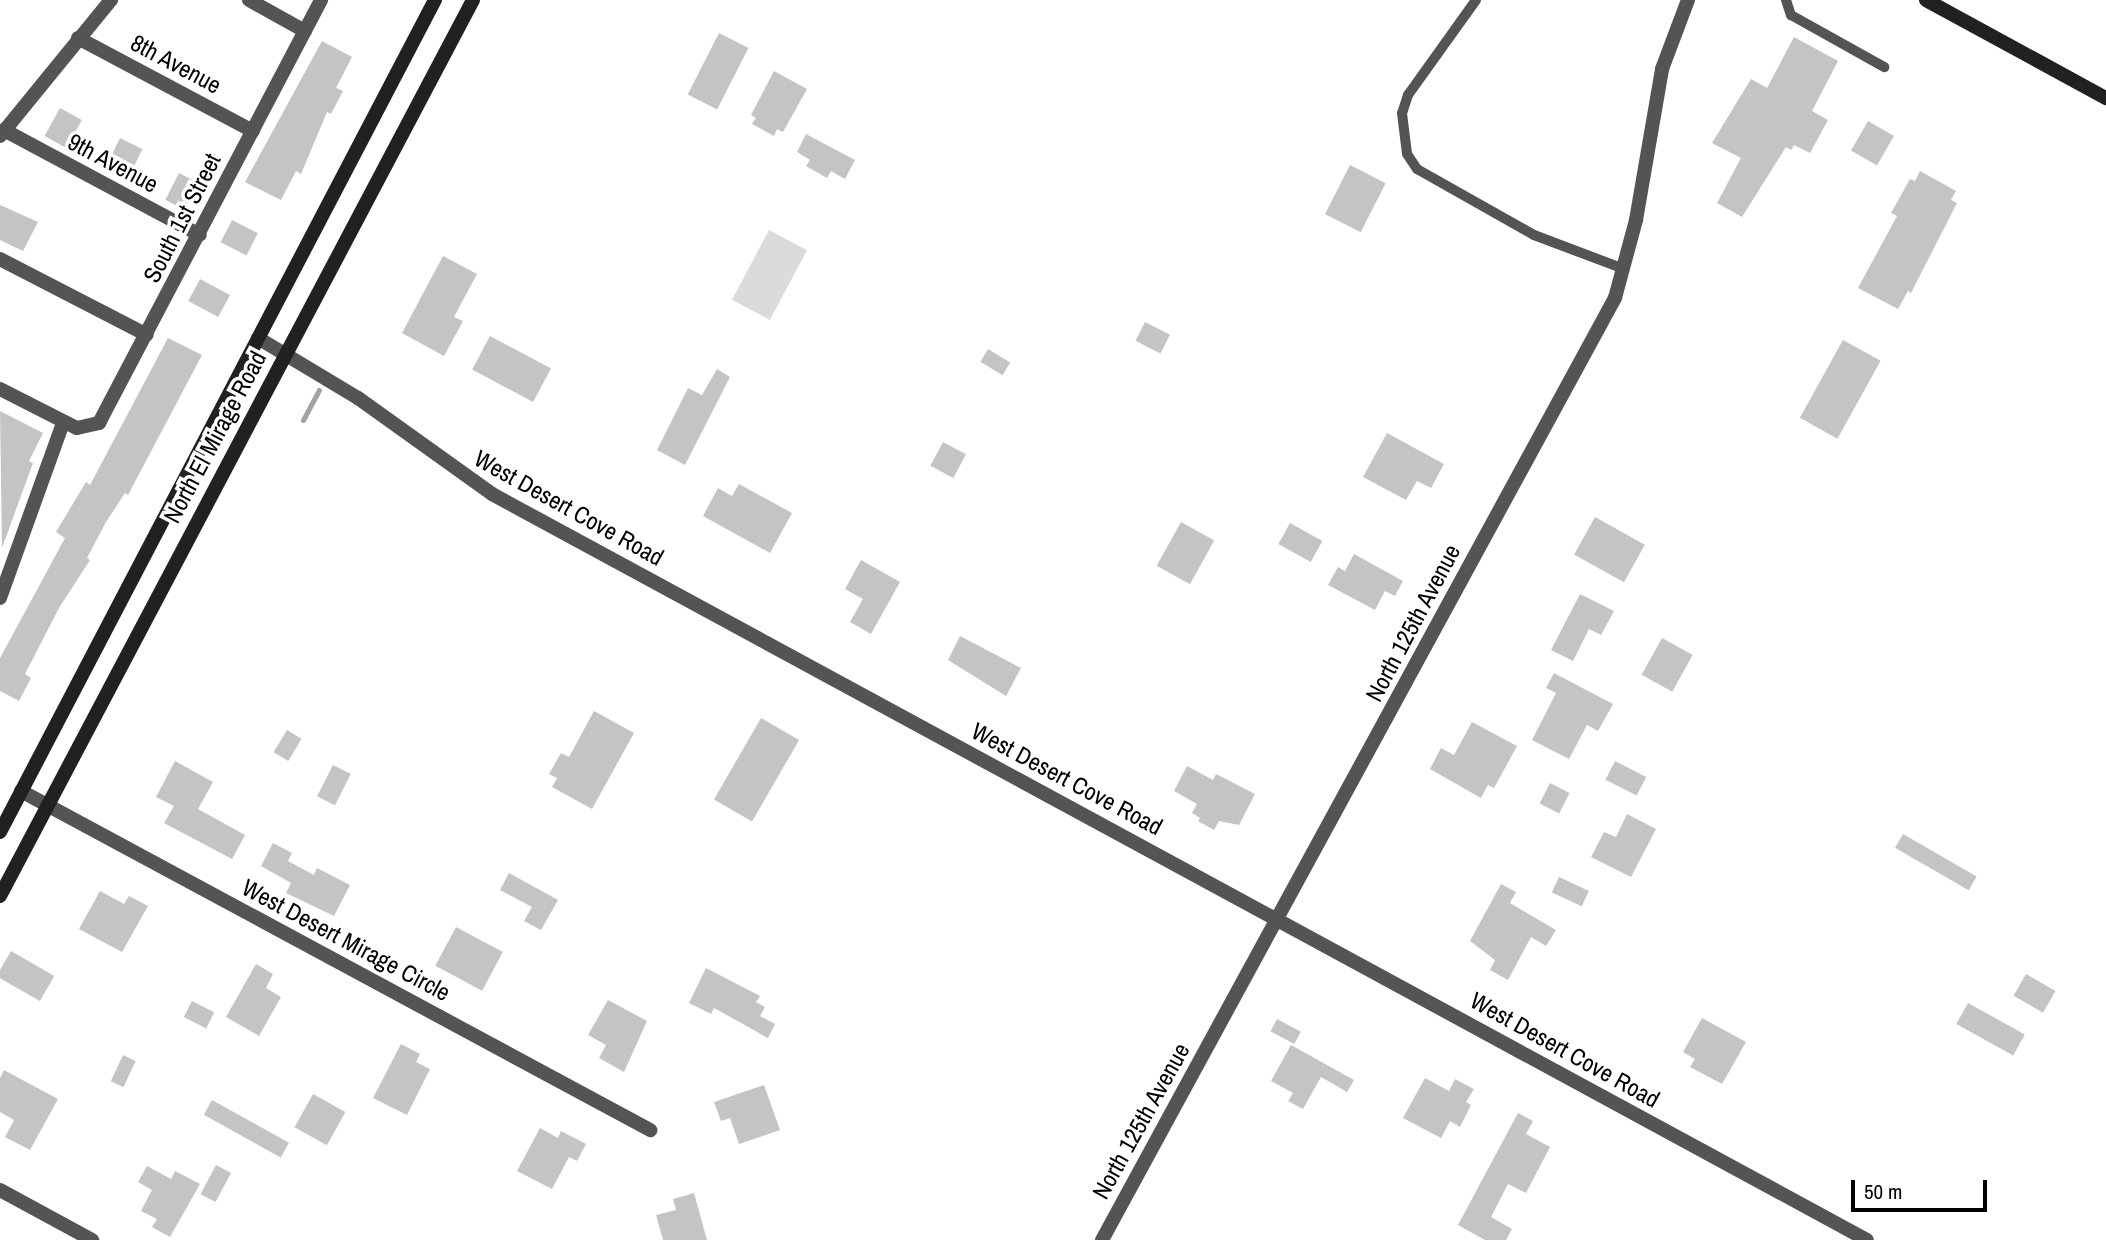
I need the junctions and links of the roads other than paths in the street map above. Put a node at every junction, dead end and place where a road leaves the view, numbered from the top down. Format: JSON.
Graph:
{"nodes":[{"id":1,"x":111,"y":0,"type":"edge"},
{"id":2,"x":249,"y":0,"type":"edge"},
{"id":3,"x":321,"y":0,"type":"edge"},
{"id":4,"x":435,"y":0,"type":"edge"},
{"id":5,"x":473,"y":0,"type":"edge"},
{"id":6,"x":1476,"y":0,"type":"edge"},
{"id":7,"x":1688,"y":0,"type":"edge"},
{"id":8,"x":1786,"y":0,"type":"edge"},
{"id":9,"x":1926,"y":0,"type":"edge"},
{"id":10,"x":305,"y":32,"type":"junction"},
{"id":11,"x":78,"y":38,"type":"junction"},
{"id":12,"x":1884,"y":67,"type":"dead end"},
{"id":13,"x":2106,"y":98,"type":"edge"},
{"id":14,"x":253,"y":131,"type":"junction"},
{"id":15,"x":2,"y":133,"type":"edge"},
{"id":16,"x":200,"y":235,"type":"junction"},
{"id":17,"x":0,"y":259,"type":"edge"},
{"id":18,"x":1624,"y":270,"type":"junction"},
{"id":19,"x":147,"y":335,"type":"junction"},
{"id":20,"x":258,"y":338,"type":"junction"},
{"id":21,"x":285,"y":354,"type":"junction"},
{"id":22,"x":0,"y":389,"type":"edge"},
{"id":23,"x":63,"y":423,"type":"junction"},
{"id":24,"x":0,"y":598,"type":"edge"},
{"id":25,"x":22,"y":791,"type":"junction"},
{"id":26,"x":48,"y":805,"type":"junction"},
{"id":27,"x":0,"y":832,"type":"edge"},
{"id":28,"x":0,"y":896,"type":"edge"},
{"id":29,"x":1278,"y":919,"type":"junction"},
{"id":30,"x":650,"y":1130,"type":"dead end"},
{"id":31,"x":0,"y":1190,"type":"edge"},
{"id":32,"x":92,"y":1240,"type":"edge"},
{"id":33,"x":1101,"y":1240,"type":"edge"},
{"id":34,"x":1867,"y":1240,"type":"edge"}],
"edges":[{"from":1,"to":11,"type":"street"},
{"from":2,"to":10,"type":"street"},
{"from":3,"to":10,"type":"street","name":"South 1st Street"},
{"from":4,"to":20,"type":"main road","name":"North El Mirage Road"},
{"from":5,"to":21,"type":"main road","name":"North El Mirage Road"},
{"from":6,"to":18,"type":"lane"},
{"from":7,"to":18,"type":"street","name":"North 125th Avenue"},
{"from":8,"to":12,"type":"lane"},
{"from":9,"to":13,"type":"main road"},
{"from":10,"to":14,"type":"street","name":"South 1st Street"},
{"from":11,"to":14,"type":"street","name":"8th Avenue"},
{"from":11,"to":15,"type":"street"},
{"from":14,"to":16,"type":"street","name":"South 1st Street"},
{"from":15,"to":16,"type":"street","name":"9th Avenue"},
{"from":16,"to":19,"type":"street","name":"South 1st Street"},
{"from":17,"to":19,"type":"street"},
{"from":18,"to":29,"type":"street","name":"North 125th Avenue"},
{"from":19,"to":23,"type":"street","name":"South 1st Street"},
{"from":20,"to":21,"type":"street","name":"West Desert Cove Road"},
{"from":20,"to":25,"type":"main road","name":"North El Mirage Road"},
{"from":21,"to":26,"type":"main road","name":"North El Mirage Road"},
{"from":21,"to":29,"type":"street","name":"West Desert Cove Road"},
{"from":22,"to":23,"type":"street"},
{"from":23,"to":24,"type":"street"},
{"from":25,"to":26,"type":"street","name":"West Desert Mirage Circle"},
{"from":25,"to":27,"type":"main road","name":"North El Mirage Road"},
{"from":26,"to":28,"type":"main road","name":"North El Mirage Road"},
{"from":26,"to":30,"type":"street","name":"West Desert Mirage Circle"},
{"from":29,"to":33,"type":"street","name":"North 125th Avenue"},
{"from":29,"to":34,"type":"street","name":"West Desert Cove Road"},
{"from":31,"to":32,"type":"street"}]}
